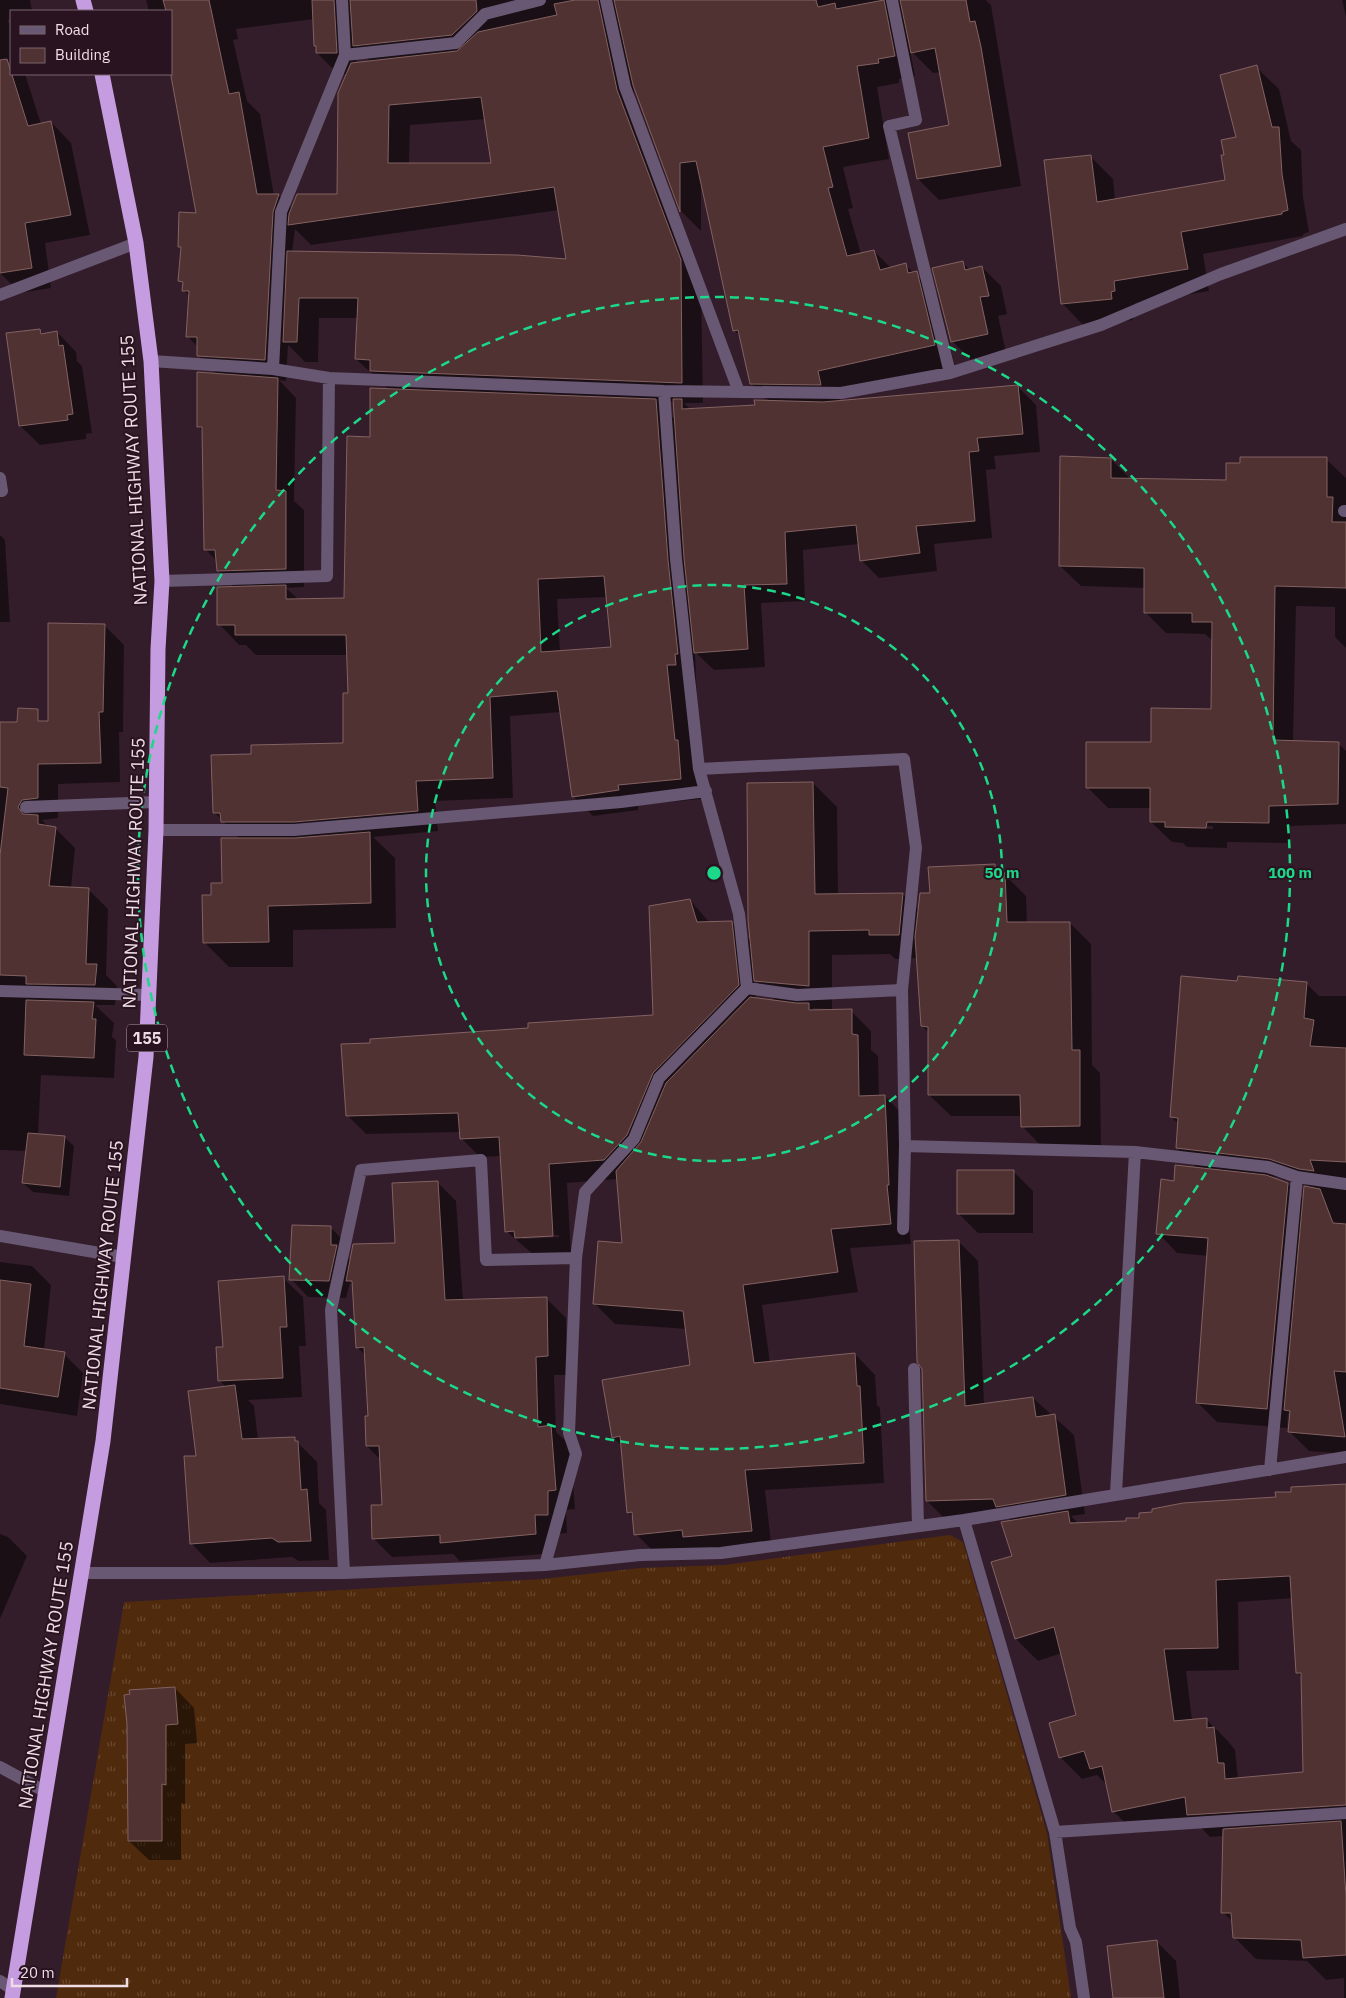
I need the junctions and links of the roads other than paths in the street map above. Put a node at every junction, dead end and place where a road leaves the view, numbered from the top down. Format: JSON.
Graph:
{"nodes":[{"id":1,"x":342,"y":0,"type":"edge"},
{"id":2,"x":540,"y":0,"type":"edge"},
{"id":3,"x":606,"y":0,"type":"edge"},
{"id":4,"x":892,"y":0,"type":"edge"},
{"id":5,"x":345,"y":55,"type":"junction"},
{"id":6,"x":102,"y":75,"type":"edge"},
{"id":7,"x":1346,"y":229,"type":"edge"},
{"id":8,"x":136,"y":243,"type":"junction"},
{"id":9,"x":0,"y":295,"type":"edge"},
{"id":10,"x":151,"y":361,"type":"junction"},
{"id":11,"x":273,"y":369,"type":"junction"},
{"id":12,"x":950,"y":373,"type":"junction"},
{"id":13,"x":329,"y":378,"type":"junction"},
{"id":14,"x":664,"y":391,"type":"junction"},
{"id":15,"x":739,"y":392,"type":"junction"},
{"id":16,"x":0,"y":478,"type":"edge"},
{"id":17,"x":0,"y":491,"type":"edge"},
{"id":18,"x":162,"y":581,"type":"junction"},
{"id":19,"x":699,"y":769,"type":"junction"},
{"id":20,"x":706,"y":791,"type":"junction"},
{"id":21,"x":156,"y":802,"type":"junction"},
{"id":22,"x":26,"y":807,"type":"dead end"},
{"id":23,"x":156,"y":830,"type":"junction"},
{"id":24,"x":746,"y":988,"type":"junction"},
{"id":25,"x":0,"y":990,"type":"edge"},
{"id":26,"x":902,"y":990,"type":"junction"},
{"id":27,"x":149,"y":995,"type":"junction"},
{"id":28,"x":905,"y":1146,"type":"junction"},
{"id":29,"x":1135,"y":1152,"type":"junction"},
{"id":30,"x":1297,"y":1177,"type":"junction"},
{"id":31,"x":1346,"y":1184,"type":"edge"},
{"id":32,"x":903,"y":1229,"type":"dead end"},
{"id":33,"x":0,"y":1236,"type":"edge"},
{"id":34,"x":123,"y":1257,"type":"junction"},
{"id":35,"x":576,"y":1258,"type":"junction"},
{"id":36,"x":914,"y":1368,"type":"dead end"},
{"id":37,"x":1346,"y":1457,"type":"edge"},
{"id":38,"x":1270,"y":1470,"type":"junction"},
{"id":39,"x":1116,"y":1493,"type":"junction"},
{"id":40,"x":964,"y":1520,"type":"junction"},
{"id":41,"x":918,"y":1526,"type":"junction"},
{"id":42,"x":546,"y":1566,"type":"junction"},
{"id":43,"x":344,"y":1573,"type":"junction"},
{"id":44,"x":83,"y":1574,"type":"junction"},
{"id":45,"x":0,"y":1767,"type":"edge"},
{"id":46,"x":46,"y":1792,"type":"junction"},
{"id":47,"x":1346,"y":1813,"type":"edge"},
{"id":48,"x":1055,"y":1832,"type":"junction"},
{"id":49,"x":8,"y":1990,"type":"edge"},
{"id":50,"x":1084,"y":1998,"type":"edge"}],
"edges":[{"from":1,"to":5,"type":"street"},
{"from":2,"to":5,"type":"street"},
{"from":3,"to":15,"type":"street"},
{"from":4,"to":12,"type":"street"},
{"from":5,"to":11,"type":"street"},
{"from":6,"to":8,"type":"highway","name":"NATIONAL HIGHWAY ROUTE 155","number":"155"},
{"from":7,"to":12,"type":"street"},
{"from":8,"to":9,"type":"street"},
{"from":8,"to":10,"type":"highway","name":"NATIONAL HIGHWAY ROUTE 155","number":"155"},
{"from":10,"to":11,"type":"street"},
{"from":10,"to":18,"type":"highway","name":"NATIONAL HIGHWAY ROUTE 155","number":"155"},
{"from":11,"to":13,"type":"street"},
{"from":12,"to":15,"type":"street"},
{"from":13,"to":14,"type":"street"},
{"from":13,"to":18,"type":"street"},
{"from":14,"to":15,"type":"street"},
{"from":14,"to":19,"type":"street"},
{"from":16,"to":17,"type":"street"},
{"from":18,"to":21,"type":"highway","name":"NATIONAL HIGHWAY ROUTE 155","number":"155"},
{"from":19,"to":20,"type":"street"},
{"from":19,"to":26,"type":"street"},
{"from":20,"to":23,"type":"street"},
{"from":20,"to":24,"type":"street"},
{"from":21,"to":22,"type":"street"},
{"from":21,"to":23,"type":"highway","name":"NATIONAL HIGHWAY ROUTE 155","number":"155"},
{"from":23,"to":27,"type":"highway","name":"NATIONAL HIGHWAY ROUTE 155","number":"155"},
{"from":24,"to":26,"type":"street"},
{"from":24,"to":35,"type":"street"},
{"from":25,"to":27,"type":"street"},
{"from":26,"to":28,"type":"street"},
{"from":27,"to":34,"type":"highway","name":"NATIONAL HIGHWAY ROUTE 155","number":"155"},
{"from":28,"to":29,"type":"street"},
{"from":28,"to":32,"type":"street"},
{"from":29,"to":30,"type":"street"},
{"from":29,"to":39,"type":"street"},
{"from":30,"to":31,"type":"street"},
{"from":30,"to":38,"type":"street"},
{"from":33,"to":34,"type":"street"},
{"from":34,"to":44,"type":"highway","name":"NATIONAL HIGHWAY ROUTE 155","number":"155"},
{"from":35,"to":42,"type":"street"},
{"from":35,"to":43,"type":"street"},
{"from":36,"to":41,"type":"street"},
{"from":37,"to":38,"type":"street"},
{"from":38,"to":39,"type":"street"},
{"from":39,"to":40,"type":"street"},
{"from":40,"to":41,"type":"street"},
{"from":40,"to":48,"type":"street"},
{"from":41,"to":42,"type":"street"},
{"from":42,"to":43,"type":"street"},
{"from":43,"to":44,"type":"street"},
{"from":44,"to":46,"type":"highway","name":"NATIONAL HIGHWAY ROUTE 155","number":"155"},
{"from":45,"to":46,"type":"street"},
{"from":46,"to":49,"type":"highway","name":"NATIONAL HIGHWAY ROUTE 155","number":"155"},
{"from":47,"to":48,"type":"street"},
{"from":48,"to":50,"type":"street"}]}
